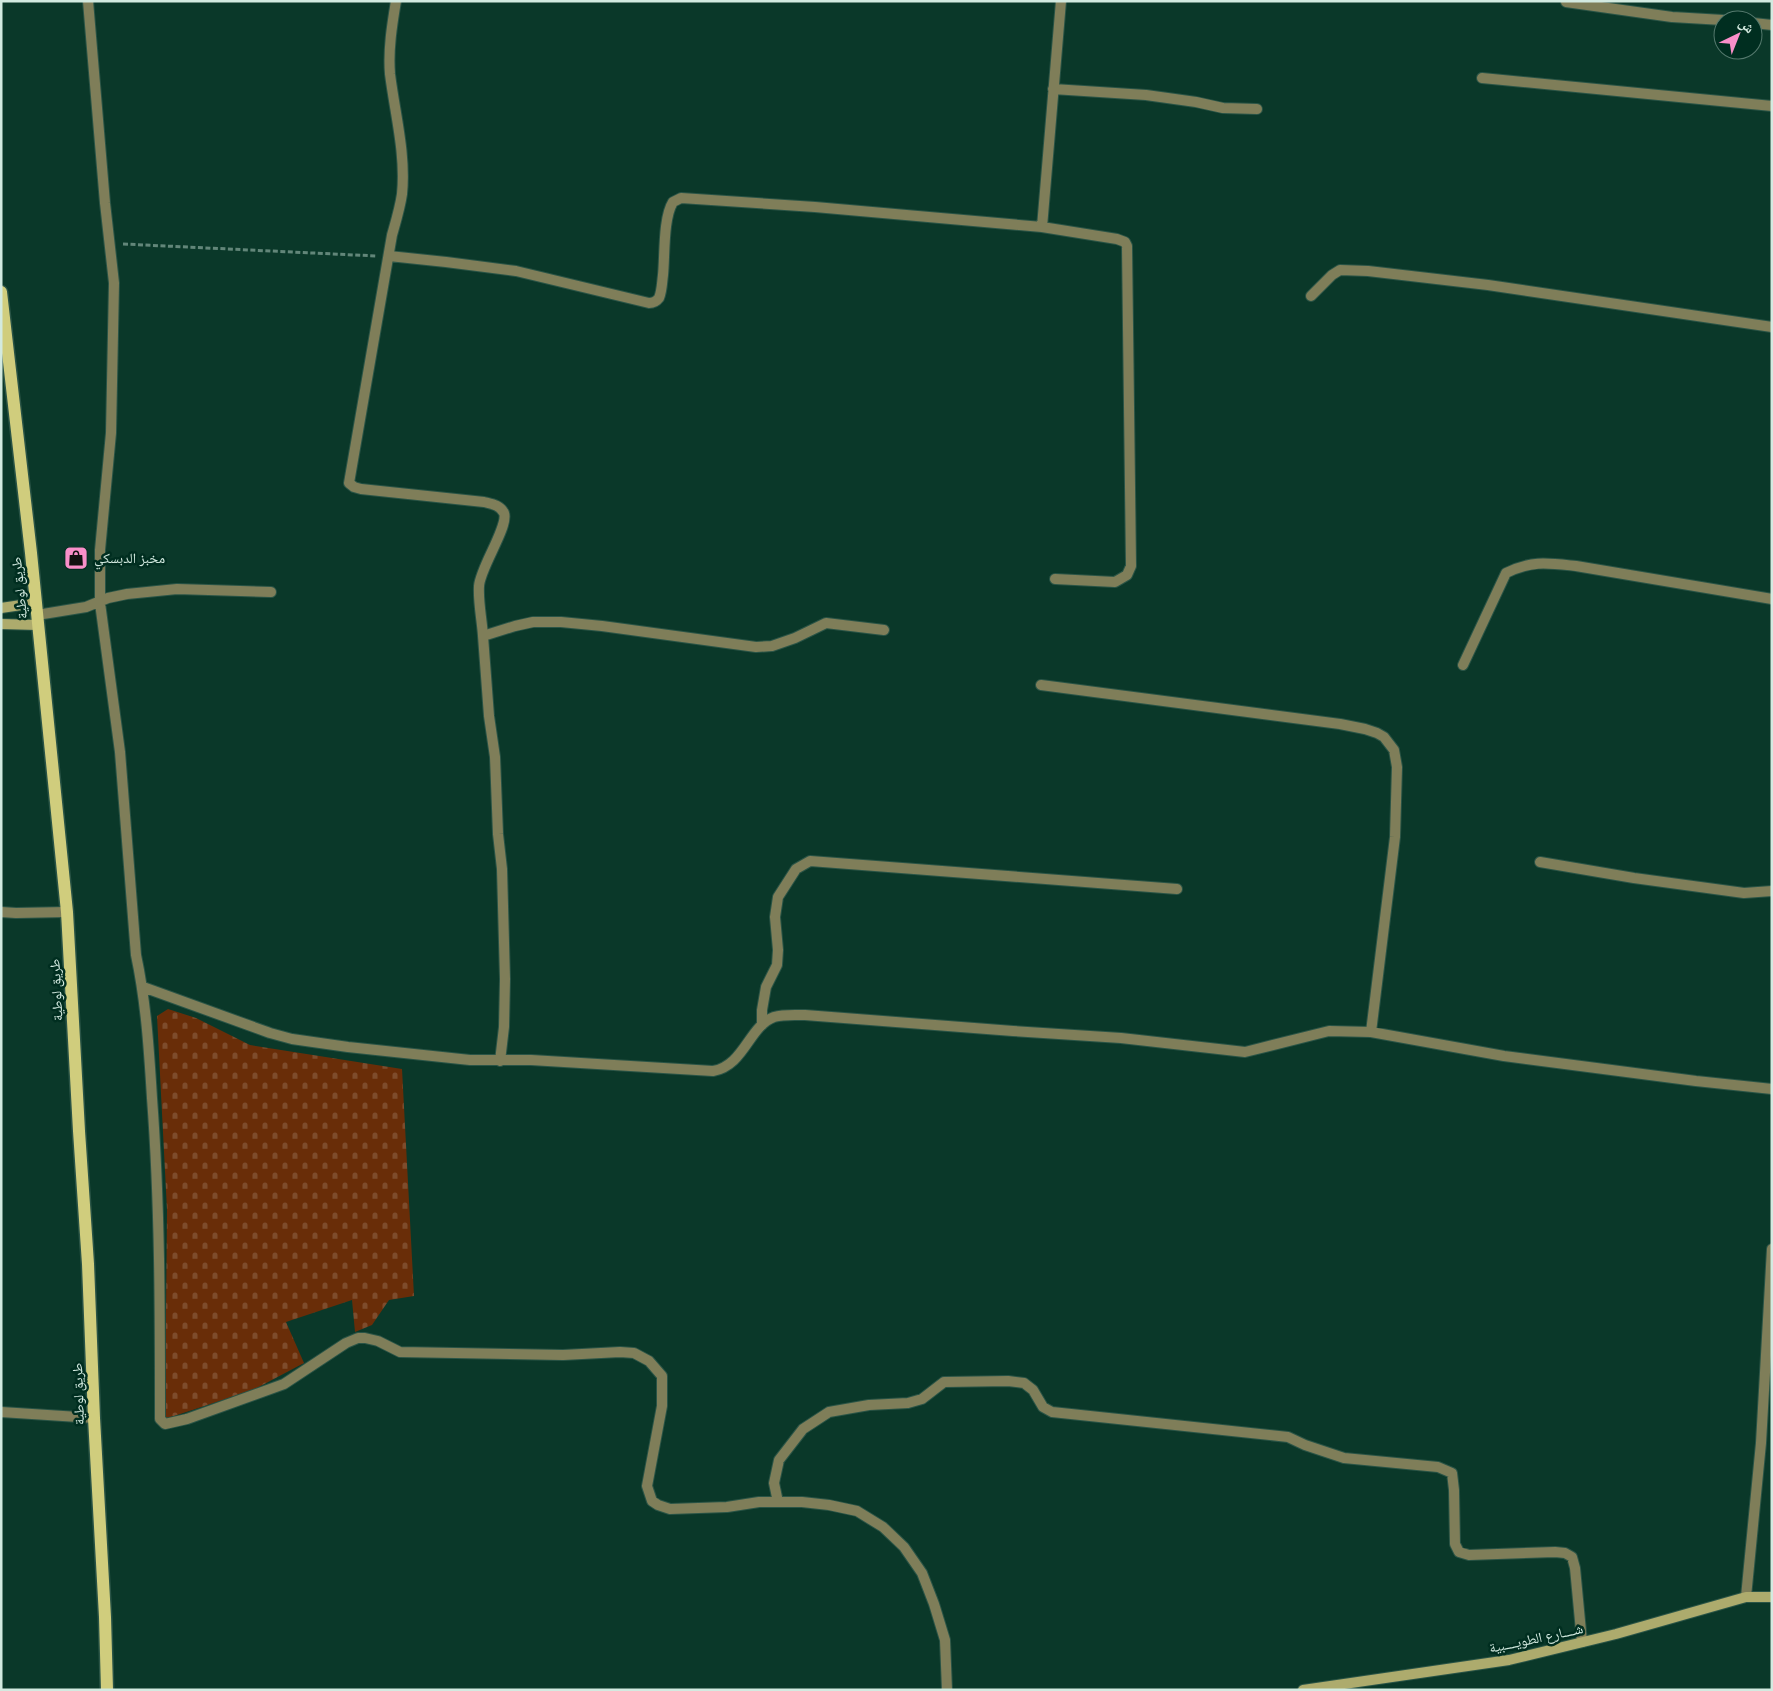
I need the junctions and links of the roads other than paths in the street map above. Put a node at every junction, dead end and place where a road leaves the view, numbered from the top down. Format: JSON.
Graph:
{"nodes":[{"id":1,"x":88,"y":1,"type":"edge"},
{"id":2,"x":396,"y":1,"type":"edge"},
{"id":3,"x":1061,"y":1,"type":"edge"},
{"id":4,"x":1566,"y":2,"type":"edge"},
{"id":5,"x":1713,"y":19,"type":"edge"},
{"id":6,"x":1482,"y":78,"type":"dead end"},
{"id":7,"x":1052,"y":90,"type":"junction"},
{"id":8,"x":1772,"y":106,"type":"edge"},
{"id":9,"x":1257,"y":109,"type":"dead end"},
{"id":10,"x":1042,"y":227,"type":"junction"},
{"id":11,"x":389,"y":256,"type":"junction"},
{"id":12,"x":1,"y":292,"type":"edge"},
{"id":13,"x":1312,"y":296,"type":"dead end"},
{"id":14,"x":1772,"y":328,"type":"edge"},
{"id":15,"x":6,"y":372,"type":"edge"},
{"id":16,"x":1055,"y":579,"type":"dead end"},
{"id":17,"x":272,"y":592,"type":"dead end"},
{"id":18,"x":1772,"y":599,"type":"edge"},
{"id":19,"x":100,"y":603,"type":"junction"},
{"id":20,"x":1,"y":608,"type":"edge"},
{"id":21,"x":37,"y":614,"type":"junction"},
{"id":22,"x":1,"y":624,"type":"edge"},
{"id":23,"x":884,"y":630,"type":"dead end"},
{"id":24,"x":483,"y":636,"type":"junction"},
{"id":25,"x":1463,"y":665,"type":"dead end"},
{"id":26,"x":1041,"y":685,"type":"dead end"},
{"id":27,"x":1540,"y":862,"type":"dead end"},
{"id":28,"x":1177,"y":889,"type":"dead end"},
{"id":29,"x":1772,"y":891,"type":"edge"},
{"id":30,"x":1,"y":912,"type":"edge"},
{"id":31,"x":67,"y":912,"type":"junction"},
{"id":32,"x":143,"y":987,"type":"junction"},
{"id":33,"x":762,"y":1025,"type":"junction"},
{"id":34,"x":1371,"y":1032,"type":"junction"},
{"id":35,"x":500,"y":1061,"type":"junction"},
{"id":36,"x":1772,"y":1089,"type":"edge"},
{"id":37,"x":1772,"y":1249,"type":"edge"},
{"id":38,"x":1,"y":1412,"type":"edge"},
{"id":39,"x":94,"y":1418,"type":"junction"},
{"id":40,"x":778,"y":1502,"type":"junction"},
{"id":41,"x":1746,"y":1597,"type":"junction"},
{"id":42,"x":1772,"y":1598,"type":"edge"},
{"id":43,"x":1582,"y":1642,"type":"junction"},
{"id":44,"x":107,"y":1690,"type":"edge"},
{"id":45,"x":947,"y":1690,"type":"edge"},
{"id":46,"x":1303,"y":1690,"type":"edge"}],
"edges":[{"from":1,"to":19,"type":"street"},
{"from":2,"to":11,"type":"street"},
{"from":3,"to":7,"type":"street"},
{"from":4,"to":5,"type":"street"},
{"from":6,"to":8,"type":"street"},
{"from":7,"to":9,"type":"street"},
{"from":7,"to":10,"type":"street"},
{"from":10,"to":11,"type":"street"},
{"from":10,"to":16,"type":"street"},
{"from":11,"to":24,"type":"street"},
{"from":12,"to":15,"type":"main road","name":"طريق لوطية"},
{"from":13,"to":14,"type":"street"},
{"from":15,"to":21,"type":"main road","name":"طريق لوطية"},
{"from":17,"to":19,"type":"street"},
{"from":18,"to":25,"type":"street"},
{"from":19,"to":21,"type":"street"},
{"from":19,"to":32,"type":"street"},
{"from":20,"to":21,"type":"street"},
{"from":21,"to":22,"type":"street"},
{"from":21,"to":31,"type":"main road","name":"طريق لوطية"},
{"from":23,"to":24,"type":"street"},
{"from":24,"to":35,"type":"street"},
{"from":26,"to":34,"type":"street"},
{"from":27,"to":29,"type":"street"},
{"from":28,"to":33,"type":"street"},
{"from":30,"to":31,"type":"street"},
{"from":31,"to":39,"type":"main road","name":"طريق لوطية"},
{"from":32,"to":35,"type":"street"},
{"from":32,"to":40,"type":"street"},
{"from":33,"to":34,"type":"street"},
{"from":33,"to":35,"type":"street"},
{"from":34,"to":36,"type":"street"},
{"from":37,"to":41,"type":"street"},
{"from":38,"to":39,"type":"street"},
{"from":39,"to":44,"type":"main road","name":"طريق لوطية"},
{"from":40,"to":43,"type":"street"},
{"from":40,"to":45,"type":"street"},
{"from":41,"to":42,"type":"street","name":"شــــارع الطويــــبية"},
{"from":41,"to":43,"type":"street","name":"شــــارع الطويــــبية"},
{"from":43,"to":46,"type":"street","name":"شــــارع الطويــــبية"}]}
